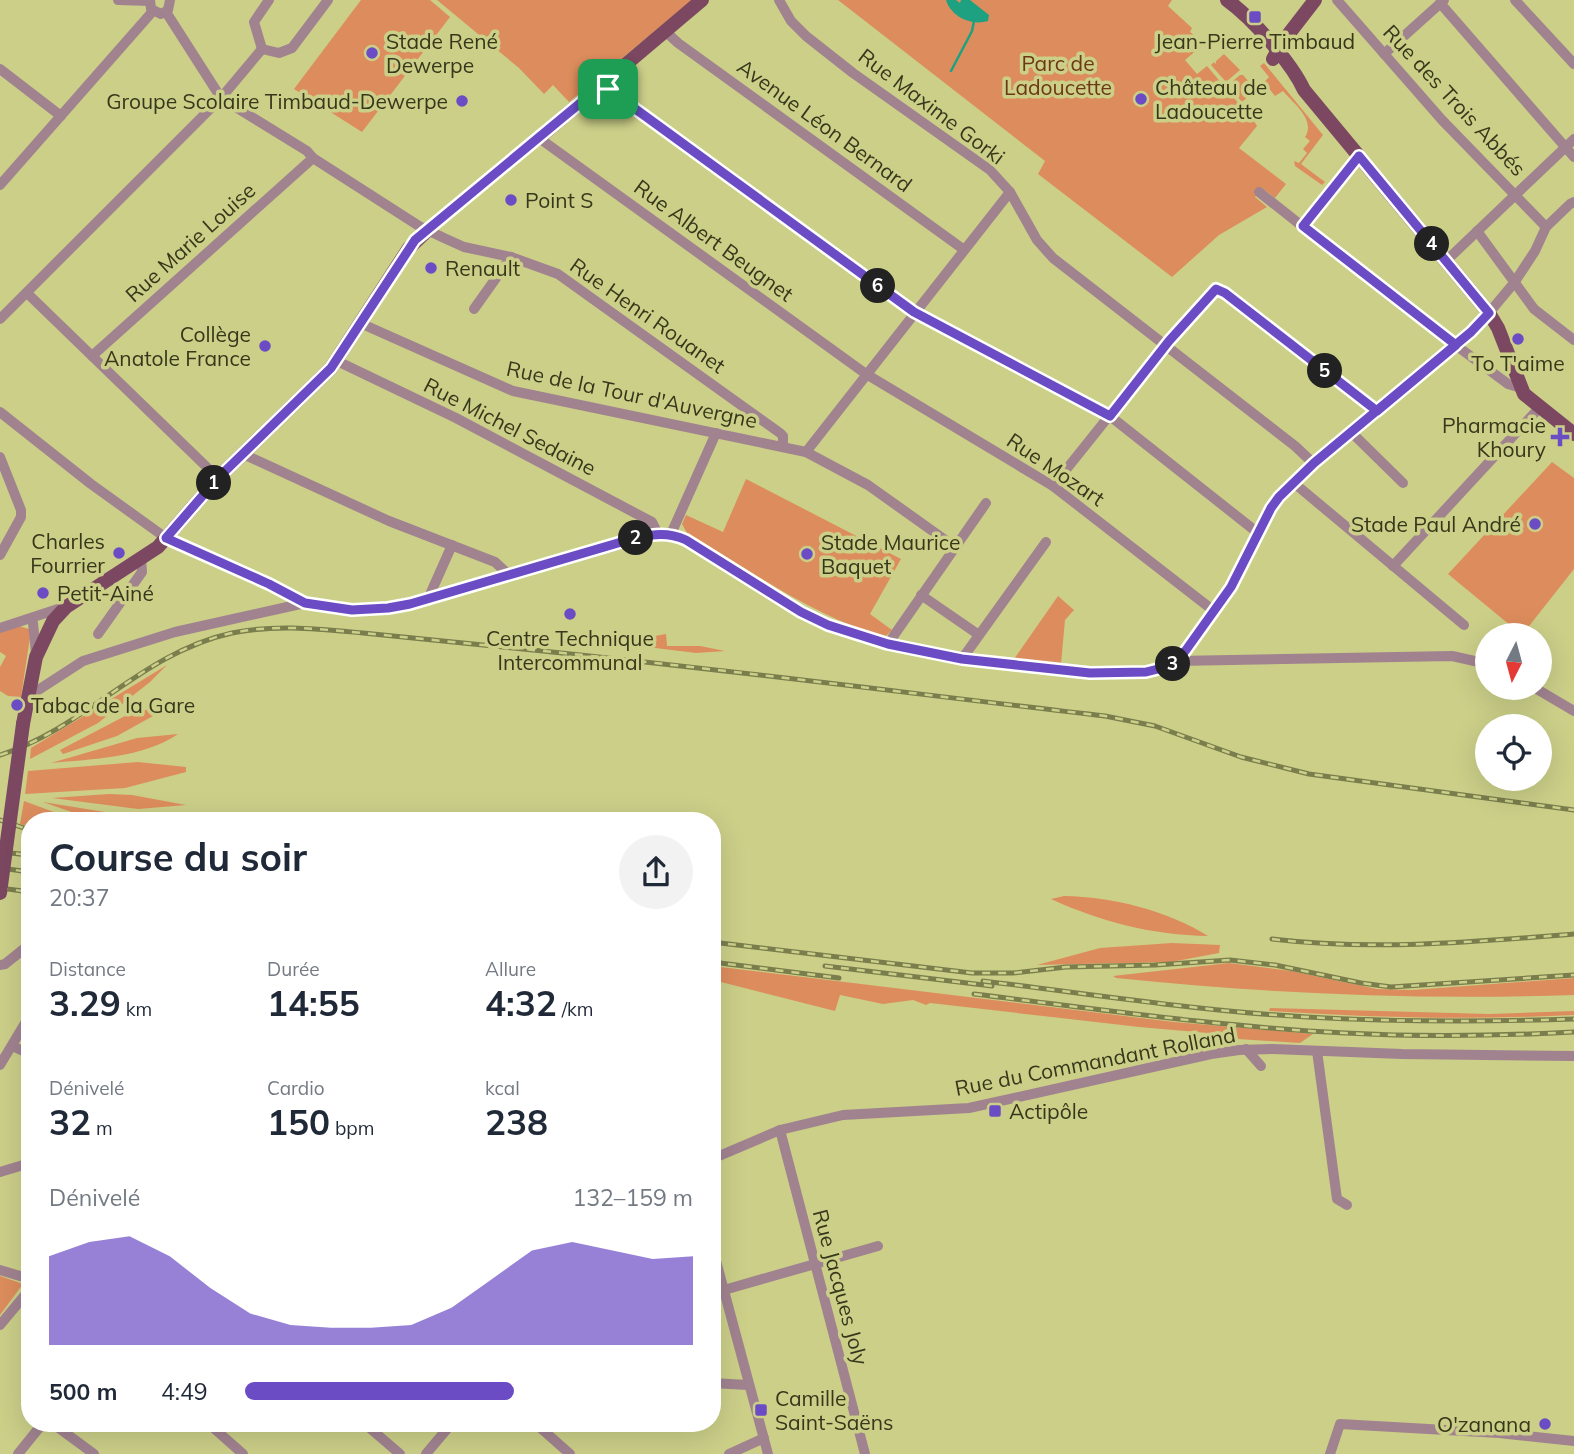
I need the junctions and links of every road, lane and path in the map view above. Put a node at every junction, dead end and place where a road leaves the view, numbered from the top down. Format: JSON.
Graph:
{"nodes":[{"id":1,"x":118,"y":0,"type":"edge"},
{"id":2,"x":170,"y":0,"type":"edge"},
{"id":3,"x":269,"y":0,"type":"edge"},
{"id":4,"x":328,"y":0,"type":"edge"},
{"id":5,"x":702,"y":0,"type":"edge"},
{"id":6,"x":779,"y":0,"type":"edge"},
{"id":7,"x":1216,"y":0,"type":"edge"},
{"id":8,"x":1227,"y":0,"type":"edge"},
{"id":9,"x":1315,"y":0,"type":"edge"},
{"id":10,"x":1337,"y":0,"type":"edge"},
{"id":11,"x":1515,"y":0,"type":"edge"},
{"id":12,"x":1442,"y":2,"type":"edge"},
{"id":13,"x":151,"y":4,"type":"edge"},
{"id":14,"x":166,"y":12,"type":"junction"},
{"id":15,"x":665,"y":31,"type":"junction"},
{"id":16,"x":262,"y":49,"type":"junction"},
{"id":17,"x":1384,"y":54,"type":"junction"},
{"id":18,"x":1275,"y":55,"type":"junction"},
{"id":19,"x":1574,"y":64,"type":"edge"},
{"id":20,"x":0,"y":69,"type":"edge"},
{"id":21,"x":602,"y":85,"type":"junction"},
{"id":22,"x":221,"y":98,"type":"junction"},
{"id":23,"x":61,"y":116,"type":"junction"},
{"id":24,"x":540,"y":137,"type":"junction"},
{"id":25,"x":1570,"y":143,"type":"edge"},
{"id":26,"x":1359,"y":156,"type":"junction"},
{"id":27,"x":313,"y":158,"type":"junction"},
{"id":28,"x":1574,"y":158,"type":"edge"},
{"id":29,"x":0,"y":184,"type":"edge"},
{"id":30,"x":1010,"y":192,"type":"junction"},
{"id":31,"x":1259,"y":192,"type":"dead end"},
{"id":32,"x":1516,"y":195,"type":"junction"},
{"id":33,"x":1574,"y":202,"type":"edge"},
{"id":34,"x":1549,"y":224,"type":"junction"},
{"id":35,"x":1303,"y":226,"type":"junction"},
{"id":36,"x":429,"y":229,"type":"junction"},
{"id":37,"x":1478,"y":231,"type":"junction"},
{"id":38,"x":963,"y":250,"type":"junction"},
{"id":39,"x":511,"y":257,"type":"junction"},
{"id":40,"x":1446,"y":261,"type":"junction"},
{"id":41,"x":1514,"y":283,"type":"junction"},
{"id":42,"x":27,"y":293,"type":"junction"},
{"id":43,"x":474,"y":309,"type":"dead end"},
{"id":44,"x":914,"y":312,"type":"junction"},
{"id":45,"x":1489,"y":313,"type":"junction"},
{"id":46,"x":0,"y":319,"type":"edge"},
{"id":47,"x":360,"y":323,"type":"junction"},
{"id":48,"x":1574,"y":340,"type":"edge"},
{"id":49,"x":1456,"y":345,"type":"junction"},
{"id":50,"x":1166,"y":346,"type":"junction"},
{"id":51,"x":92,"y":356,"type":"junction"},
{"id":52,"x":337,"y":361,"type":"junction"},
{"id":53,"x":866,"y":374,"type":"junction"},
{"id":54,"x":1521,"y":388,"type":"junction"},
{"id":55,"x":1540,"y":407,"type":"junction"},
{"id":56,"x":1377,"y":411,"type":"junction"},
{"id":57,"x":0,"y":412,"type":"edge"},
{"id":58,"x":1110,"y":416,"type":"junction"},
{"id":59,"x":716,"y":433,"type":"junction"},
{"id":60,"x":1352,"y":433,"type":"junction"},
{"id":61,"x":1574,"y":434,"type":"edge"},
{"id":62,"x":783,"y":447,"type":"junction"},
{"id":63,"x":806,"y":452,"type":"junction"},
{"id":64,"x":243,"y":454,"type":"junction"},
{"id":65,"x":0,"y":457,"type":"edge"},
{"id":66,"x":1314,"y":463,"type":"junction"},
{"id":67,"x":218,"y":478,"type":"junction"},
{"id":68,"x":1294,"y":483,"type":"junction"},
{"id":69,"x":1403,"y":483,"type":"dead end"},
{"id":70,"x":1054,"y":486,"type":"junction"},
{"id":71,"x":986,"y":503,"type":"dead end"},
{"id":72,"x":1258,"y":533,"type":"junction"},
{"id":73,"x":658,"y":534,"type":"junction"},
{"id":74,"x":671,"y":534,"type":"junction"},
{"id":75,"x":166,"y":538,"type":"junction"},
{"id":76,"x":1046,"y":542,"type":"dead end"},
{"id":77,"x":452,"y":545,"type":"junction"},
{"id":78,"x":955,"y":547,"type":"junction"},
{"id":79,"x":0,"y":555,"type":"edge"},
{"id":80,"x":142,"y":558,"type":"junction"},
{"id":81,"x":1393,"y":566,"type":"junction"},
{"id":82,"x":509,"y":575,"type":"junction"},
{"id":83,"x":921,"y":595,"type":"junction"},
{"id":84,"x":428,"y":599,"type":"junction"},
{"id":85,"x":305,"y":603,"type":"junction"},
{"id":86,"x":1214,"y":611,"type":"junction"},
{"id":87,"x":47,"y":619,"type":"junction"},
{"id":88,"x":30,"y":621,"type":"junction"},
{"id":89,"x":1464,"y":625,"type":"dead end"},
{"id":90,"x":0,"y":628,"type":"edge"},
{"id":91,"x":98,"y":634,"type":"dead end"},
{"id":92,"x":979,"y":635,"type":"junction"},
{"id":93,"x":888,"y":644,"type":"junction"},
{"id":94,"x":36,"y":656,"type":"junction"},
{"id":95,"x":962,"y":659,"type":"junction"},
{"id":96,"x":1177,"y":661,"type":"junction"},
{"id":97,"x":1475,"y":661,"type":"edge"},
{"id":98,"x":29,"y":696,"type":"junction"},
{"id":99,"x":1552,"y":698,"type":"edge"},
{"id":100,"x":1574,"y":711,"type":"edge"},
{"id":101,"x":0,"y":893,"type":"edge"},
{"id":102,"x":21,"y":951,"type":"edge"},
{"id":103,"x":0,"y":965,"type":"edge"},
{"id":104,"x":21,"y":1030,"type":"edge"},
{"id":105,"x":12,"y":1046,"type":"junction"},
{"id":106,"x":1247,"y":1049,"type":"junction"},
{"id":107,"x":21,"y":1050,"type":"edge"},
{"id":108,"x":1317,"y":1051,"type":"junction"},
{"id":109,"x":1574,"y":1056,"type":"edge"},
{"id":110,"x":0,"y":1065,"type":"edge"},
{"id":111,"x":1261,"y":1066,"type":"dead end"},
{"id":112,"x":780,"y":1130,"type":"junction"},
{"id":113,"x":721,"y":1155,"type":"edge"},
{"id":114,"x":21,"y":1166,"type":"edge"},
{"id":115,"x":0,"y":1172,"type":"edge"},
{"id":116,"x":1347,"y":1205,"type":"dead end"},
{"id":117,"x":878,"y":1247,"type":"dead end"},
{"id":118,"x":816,"y":1265,"type":"junction"},
{"id":119,"x":0,"y":1270,"type":"edge"},
{"id":120,"x":21,"y":1276,"type":"edge"},
{"id":121,"x":721,"y":1290,"type":"edge"},
{"id":122,"x":21,"y":1300,"type":"edge"},
{"id":123,"x":721,"y":1300,"type":"edge"},
{"id":124,"x":0,"y":1325,"type":"edge"},
{"id":125,"x":721,"y":1384,"type":"edge"},
{"id":126,"x":748,"y":1385,"type":"junction"},
{"id":127,"x":36,"y":1432,"type":"edge"},
{"id":128,"x":64,"y":1432,"type":"edge"},
{"id":129,"x":218,"y":1432,"type":"edge"},
{"id":130,"x":374,"y":1432,"type":"edge"},
{"id":131,"x":444,"y":1432,"type":"edge"},
{"id":132,"x":545,"y":1432,"type":"edge"},
{"id":133,"x":764,"y":1437,"type":"junction"},
{"id":134,"x":1574,"y":1441,"type":"edge"},
{"id":135,"x":397,"y":1453,"type":"edge"},
{"id":136,"x":18,"y":1454,"type":"edge"},
{"id":137,"x":94,"y":1454,"type":"edge"},
{"id":138,"x":243,"y":1454,"type":"edge"},
{"id":139,"x":426,"y":1454,"type":"edge"},
{"id":140,"x":570,"y":1454,"type":"edge"},
{"id":141,"x":729,"y":1454,"type":"edge"},
{"id":142,"x":768,"y":1454,"type":"edge"},
{"id":143,"x":865,"y":1454,"type":"edge"},
{"id":144,"x":1330,"y":1454,"type":"edge"}],
"edges":[{"from":1,"to":13,"type":"street"},
{"from":2,"to":14,"type":"street"},
{"from":3,"to":16,"type":"street"},
{"from":4,"to":16,"type":"street"},
{"from":5,"to":15,"type":"main road"},
{"from":6,"to":30,"type":"street","name":"Rue Maxime Gorki"},
{"from":7,"to":18,"type":"main road"},
{"from":8,"to":18,"type":"main road"},
{"from":9,"to":18,"type":"main road"},
{"from":10,"to":17,"type":"street","name":"Rue des Trois Abbés"},
{"from":11,"to":19,"type":"street"},
{"from":12,"to":17,"type":"street"},
{"from":12,"to":25,"type":"street"},
{"from":13,"to":14,"type":"street"},
{"from":13,"to":23,"type":"street"},
{"from":14,"to":22,"type":"street"},
{"from":15,"to":21,"type":"main road"},
{"from":15,"to":38,"type":"street","name":"Avenue Léon Bernard"},
{"from":16,"to":22,"type":"street"},
{"from":17,"to":32,"type":"street","name":"Rue des Trois Abbés"},
{"from":18,"to":26,"type":"main road"},
{"from":20,"to":23,"type":"street"},
{"from":21,"to":24,"type":"main road"},
{"from":21,"to":44,"type":"street"},
{"from":22,"to":27,"type":"street","name":"Rue Henri Rouanet"},
{"from":22,"to":42,"type":"street"},
{"from":23,"to":29,"type":"street"},
{"from":24,"to":36,"type":"street"},
{"from":24,"to":53,"type":"street","name":"Rue Albert Beugnet"},
{"from":25,"to":28,"type":"street"},
{"from":25,"to":32,"type":"street"},
{"from":26,"to":35,"type":"street"},
{"from":26,"to":40,"type":"main road"},
{"from":27,"to":36,"type":"street","name":"Rue Henri Rouanet"},
{"from":27,"to":51,"type":"street","name":"Rue Marie Louise"},
{"from":30,"to":38,"type":"street"},
{"from":30,"to":50,"type":"street","name":"Rue Maxime Gorki"},
{"from":31,"to":35,"type":"street"},
{"from":32,"to":34,"type":"street","name":"Rue des Trois Abbés"},
{"from":32,"to":37,"type":"street"},
{"from":33,"to":34,"type":"street"},
{"from":34,"to":41,"type":"street"},
{"from":35,"to":49,"type":"street"},
{"from":36,"to":39,"type":"street","name":"Rue Henri Rouanet"},
{"from":36,"to":47,"type":"main road"},
{"from":37,"to":40,"type":"street"},
{"from":37,"to":41,"type":"street"},
{"from":38,"to":44,"type":"street"},
{"from":39,"to":43,"type":"street"},
{"from":39,"to":62,"type":"street","name":"Rue Henri Rouanet"},
{"from":40,"to":45,"type":"main road"},
{"from":41,"to":45,"type":"street"},
{"from":41,"to":48,"type":"street"},
{"from":42,"to":46,"type":"street"},
{"from":42,"to":51,"type":"street"},
{"from":44,"to":53,"type":"street"},
{"from":44,"to":58,"type":"street"},
{"from":45,"to":49,"type":"street"},
{"from":45,"to":54,"type":"main road"},
{"from":47,"to":52,"type":"main road"},
{"from":47,"to":59,"type":"street","name":"Rue de la Tour d'Auvergne"},
{"from":49,"to":54,"type":"street"},
{"from":49,"to":56,"type":"street"},
{"from":50,"to":56,"type":"street"},
{"from":50,"to":58,"type":"street"},
{"from":50,"to":66,"type":"street","name":"Rue Maxime Gorki"},
{"from":51,"to":67,"type":"street"},
{"from":52,"to":64,"type":"main road"},
{"from":52,"to":73,"type":"street","name":"Rue Michel Sedaine"},
{"from":53,"to":63,"type":"street"},
{"from":53,"to":70,"type":"street","name":"Rue Mozart"},
{"from":54,"to":55,"type":"main road"},
{"from":55,"to":61,"type":"main road"},
{"from":55,"to":81,"type":"street"},
{"from":56,"to":60,"type":"street"},
{"from":57,"to":75,"type":"street"},
{"from":58,"to":70,"type":"street"},
{"from":58,"to":72,"type":"street"},
{"from":59,"to":62,"type":"street","name":"Rue de la Tour d'Auvergne"},
{"from":59,"to":74,"type":"street"},
{"from":60,"to":66,"type":"street"},
{"from":60,"to":69,"type":"street"},
{"from":62,"to":63,"type":"street","name":"Rue de la Tour d'Auvergne"},
{"from":63,"to":78,"type":"street","name":"Rue de la Tour d'Auvergne"},
{"from":64,"to":67,"type":"main road"},
{"from":64,"to":77,"type":"street"},
{"from":65,"to":79,"type":"street"},
{"from":66,"to":68,"type":"street"},
{"from":67,"to":75,"type":"main road"},
{"from":68,"to":72,"type":"street"},
{"from":68,"to":81,"type":"street"},
{"from":70,"to":86,"type":"street","name":"Rue Mozart"},
{"from":71,"to":78,"type":"street"},
{"from":72,"to":86,"type":"street"},
{"from":73,"to":74,"type":"street"},
{"from":73,"to":82,"type":"street"},
{"from":74,"to":93,"type":"street"},
{"from":75,"to":80,"type":"main road"},
{"from":75,"to":85,"type":"street"},
{"from":76,"to":92,"type":"street"},
{"from":77,"to":82,"type":"street"},
{"from":77,"to":84,"type":"street"},
{"from":78,"to":83,"type":"street"},
{"from":80,"to":87,"type":"main road"},
{"from":80,"to":91,"type":"street"},
{"from":81,"to":89,"type":"street"},
{"from":82,"to":84,"type":"street"},
{"from":83,"to":92,"type":"street"},
{"from":83,"to":93,"type":"street"},
{"from":84,"to":85,"type":"street"},
{"from":85,"to":98,"type":"street"},
{"from":86,"to":96,"type":"street"},
{"from":87,"to":88,"type":"street"},
{"from":87,"to":94,"type":"main road"},
{"from":88,"to":90,"type":"street"},
{"from":88,"to":94,"type":"street"},
{"from":92,"to":95,"type":"street"},
{"from":93,"to":95,"type":"street"},
{"from":94,"to":98,"type":"main road"},
{"from":95,"to":96,"type":"street"},
{"from":96,"to":97,"type":"street"},
{"from":98,"to":101,"type":"main road","bridge":true},
{"from":99,"to":100,"type":"street"},
{"from":102,"to":103,"type":"street"},
{"from":104,"to":105,"type":"street"},
{"from":105,"to":107,"type":"street"},
{"from":105,"to":110,"type":"street"},
{"from":106,"to":108,"type":"street","name":"Rue du Commandant Rolland"},
{"from":106,"to":111,"type":"street"},
{"from":106,"to":112,"type":"street","name":"Rue du Commandant Rolland"},
{"from":108,"to":109,"type":"street","name":"Rue du Commandant Rolland"},
{"from":108,"to":116,"type":"street"},
{"from":112,"to":113,"type":"street","name":"Rue du Commandant Rolland"},
{"from":112,"to":118,"type":"street","name":"Rue Jacques Joly"},
{"from":114,"to":115,"type":"street"},
{"from":117,"to":118,"type":"street"},
{"from":118,"to":121,"type":"street"},
{"from":118,"to":143,"type":"street","name":"Rue Jacques Joly"},
{"from":119,"to":120,"type":"street"},
{"from":122,"to":124,"type":"street"},
{"from":123,"to":126,"type":"street"},
{"from":125,"to":126,"type":"street"},
{"from":126,"to":133,"type":"street"},
{"from":127,"to":136,"type":"street"},
{"from":128,"to":137,"type":"street"},
{"from":129,"to":138,"type":"street"},
{"from":130,"to":135,"type":"street"},
{"from":131,"to":139,"type":"street"},
{"from":132,"to":140,"type":"street"},
{"from":133,"to":141,"type":"street"},
{"from":133,"to":142,"type":"street"},
{"from":134,"to":144,"type":"street"}]}
